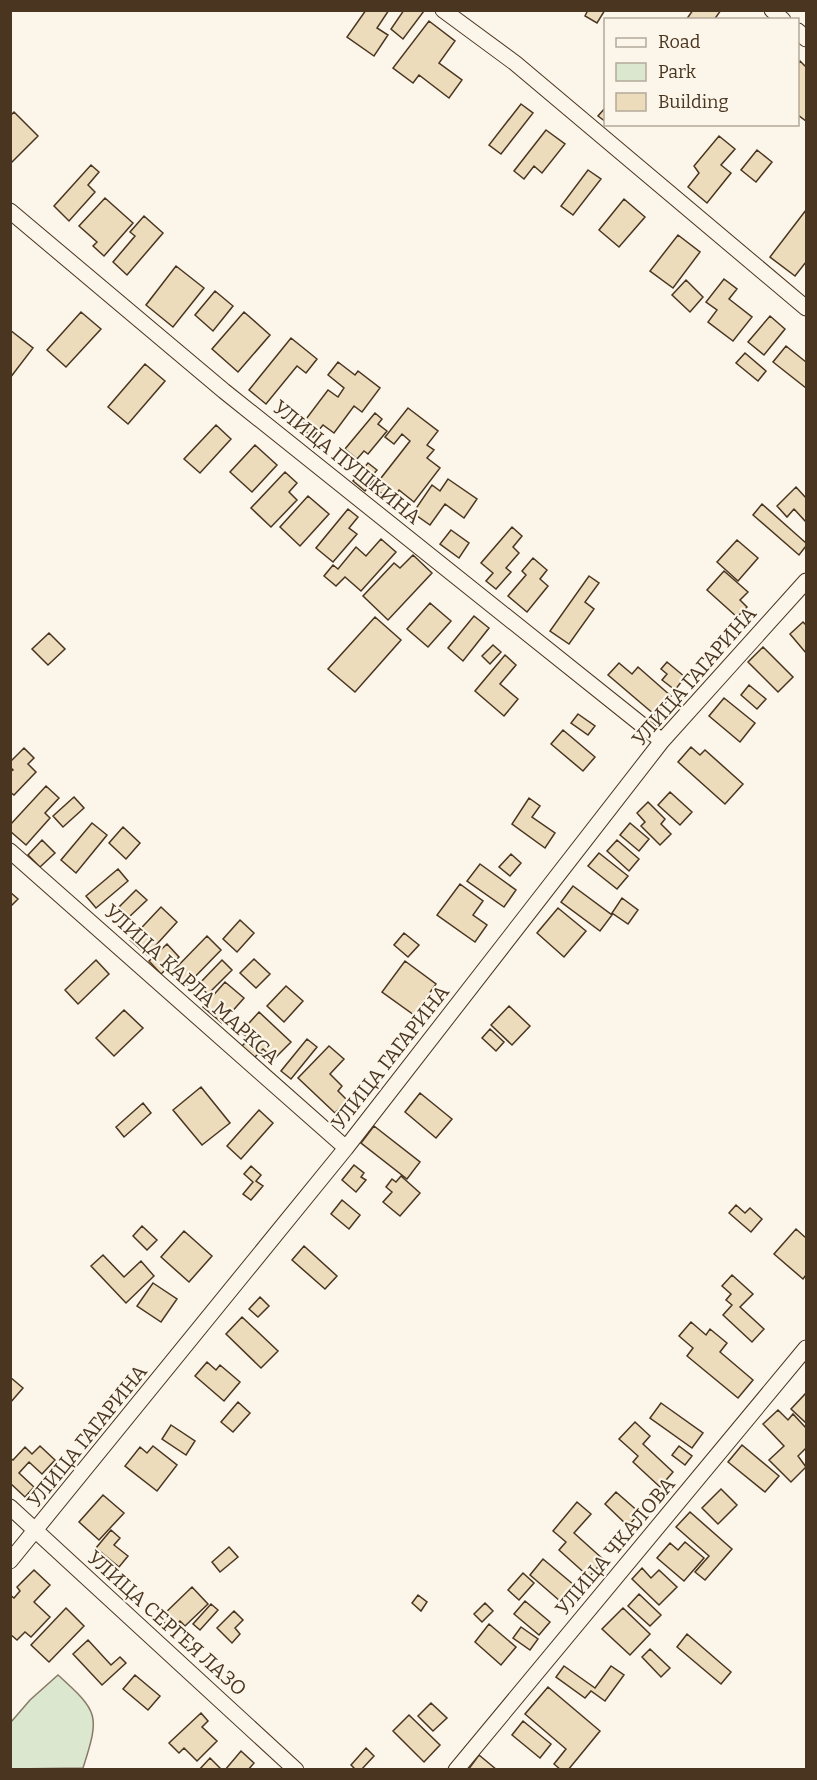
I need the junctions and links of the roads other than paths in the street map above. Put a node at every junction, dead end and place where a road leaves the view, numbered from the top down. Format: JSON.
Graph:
{"nodes":[{"id":1,"x":443,"y":10,"type":"edge"},
{"id":2,"x":10,"y":212,"type":"edge"},
{"id":3,"x":807,"y":308,"type":"edge"},
{"id":4,"x":807,"y":581,"type":"edge"},
{"id":5,"x":662,"y":741,"type":"junction"},
{"id":6,"x":10,"y":851,"type":"edge"},
{"id":7,"x":346,"y":1148,"type":"junction"},
{"id":8,"x":807,"y":1348,"type":"edge"},
{"id":9,"x":10,"y":1507,"type":"edge"},
{"id":10,"x":36,"y":1532,"type":"junction"},
{"id":11,"x":10,"y":1562,"type":"edge"},
{"id":12,"x":296,"y":1770,"type":"edge"},
{"id":13,"x":456,"y":1770,"type":"edge"}],
"edges":[{"from":1,"to":3,"type":"street"},
{"from":2,"to":5,"type":"street","name":"УЛИЦА ПУШКИНА"},
{"from":4,"to":5,"type":"street","name":"УЛИЦА ГАГАРИНА"},
{"from":5,"to":7,"type":"street","name":"УЛИЦА ГАГАРИНА"},
{"from":6,"to":7,"type":"street","name":"УЛИЦА КАРЛА МАРКСА"},
{"from":7,"to":10,"type":"street","name":"УЛИЦА ГАГАРИНА"},
{"from":8,"to":13,"type":"street","name":"УЛИЦА ЧКАЛОВА"},
{"from":9,"to":10,"type":"street","name":"УЛИЦА СЕРГЕЯ ЛАЗО"},
{"from":10,"to":11,"type":"street","name":"УЛИЦА ГАГАРИНА"},
{"from":10,"to":12,"type":"street","name":"УЛИЦА СЕРГЕЯ ЛАЗО"}]}
